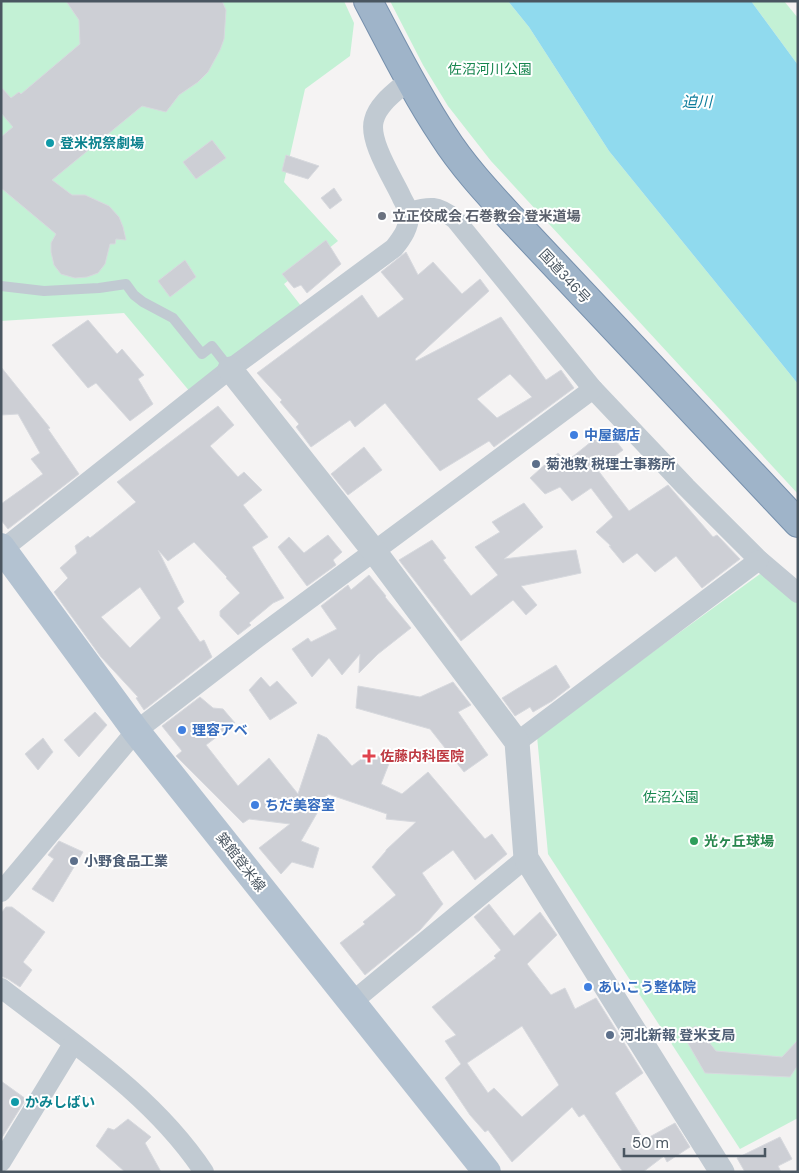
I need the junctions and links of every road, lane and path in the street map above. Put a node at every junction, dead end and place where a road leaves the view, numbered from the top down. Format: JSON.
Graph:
{"nodes":[{"id":1,"x":368,"y":1,"type":"edge"},
{"id":2,"x":410,"y":79,"type":"junction"},
{"id":3,"x":409,"y":212,"type":"junction"},
{"id":4,"x":1,"y":286,"type":"edge"},
{"id":5,"x":230,"y":369,"type":"junction"},
{"id":6,"x":593,"y":389,"type":"junction"},
{"id":7,"x":798,"y":523,"type":"edge"},
{"id":8,"x":374,"y":551,"type":"junction"},
{"id":9,"x":3,"y":552,"type":"edge"},
{"id":10,"x":759,"y":560,"type":"junction"},
{"id":11,"x":798,"y":593,"type":"edge"},
{"id":12,"x":136,"y":731,"type":"junction"},
{"id":13,"x":517,"y":742,"type":"junction"},
{"id":14,"x":526,"y":858,"type":"junction"},
{"id":15,"x":1,"y":892,"type":"edge"},
{"id":16,"x":1,"y":988,"type":"edge"},
{"id":17,"x":352,"y":1002,"type":"junction"},
{"id":18,"x":73,"y":1044,"type":"junction"},
{"id":19,"x":1,"y":1162,"type":"edge"},
{"id":20,"x":204,"y":1172,"type":"edge"},
{"id":21,"x":487,"y":1172,"type":"edge"},
{"id":22,"x":722,"y":1172,"type":"edge"}],
"edges":[{"from":1,"to":2,"type":"highway","name":"国道346号"},
{"from":2,"to":3,"type":"street"},
{"from":2,"to":7,"type":"highway","name":"国道346号"},
{"from":3,"to":5,"type":"street"},
{"from":3,"to":6,"type":"street"},
{"from":4,"to":5,"type":"lane"},
{"from":5,"to":8,"type":"street"},
{"from":5,"to":9,"type":"street"},
{"from":6,"to":8,"type":"street"},
{"from":6,"to":10,"type":"street"},
{"from":8,"to":12,"type":"street"},
{"from":8,"to":13,"type":"street"},
{"from":9,"to":12,"type":"main road","name":"築館登米線"},
{"from":10,"to":11,"type":"street"},
{"from":10,"to":13,"type":"street"},
{"from":12,"to":15,"type":"street"},
{"from":12,"to":17,"type":"main road","name":"築館登米線"},
{"from":13,"to":14,"type":"street"},
{"from":14,"to":17,"type":"street"},
{"from":14,"to":22,"type":"street"},
{"from":16,"to":18,"type":"street"},
{"from":17,"to":21,"type":"main road","name":"築館登米線"},
{"from":18,"to":19,"type":"street"},
{"from":18,"to":20,"type":"street"}]}
